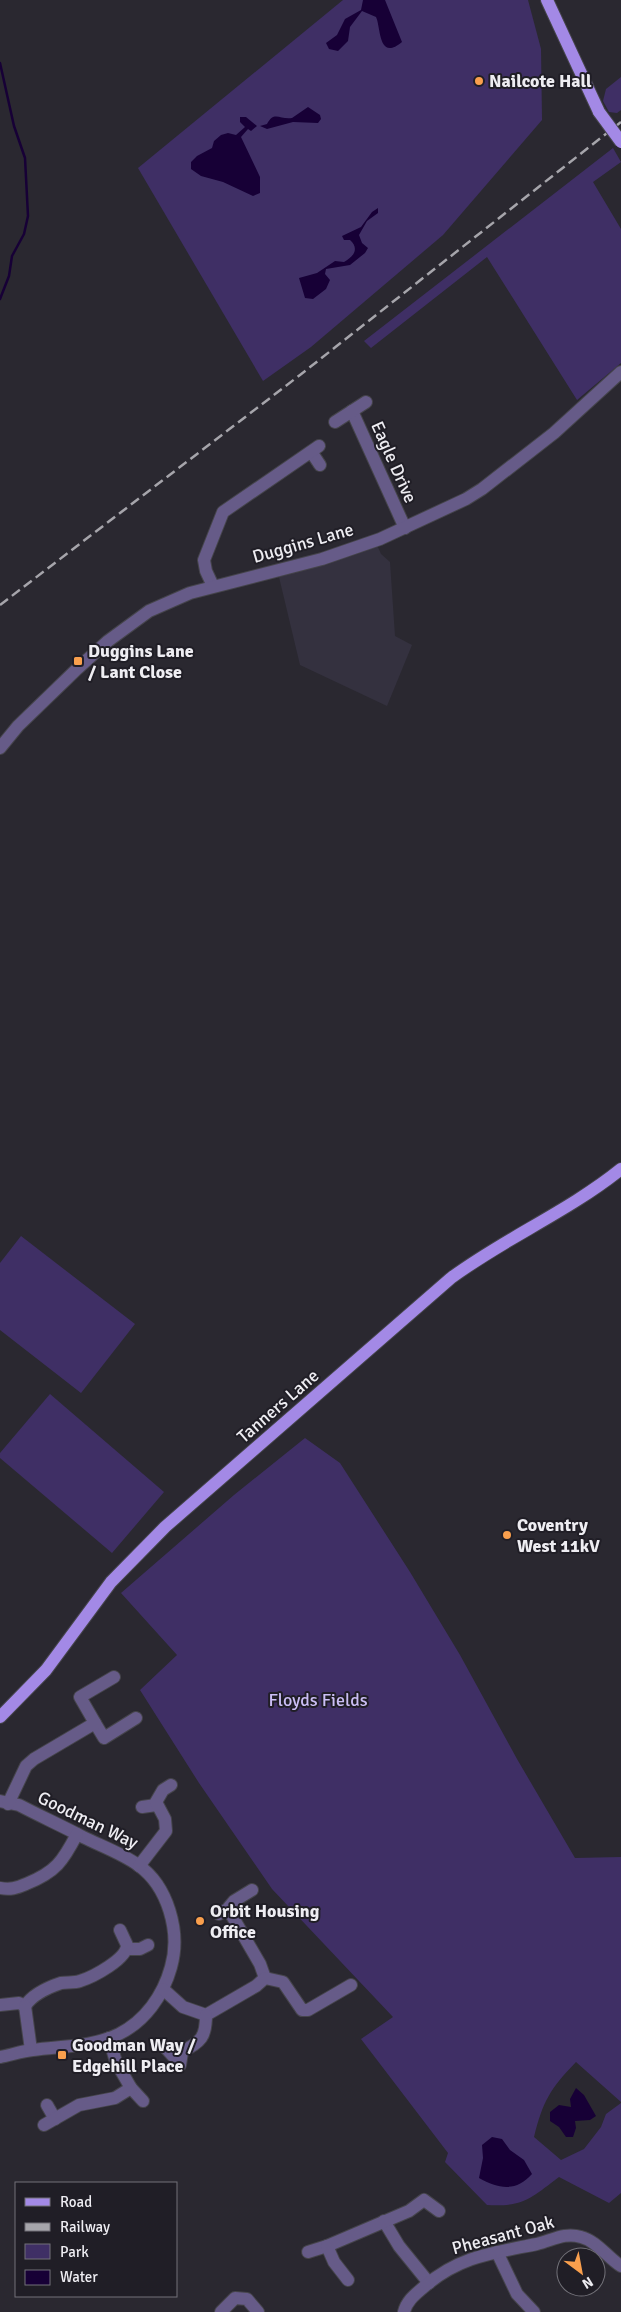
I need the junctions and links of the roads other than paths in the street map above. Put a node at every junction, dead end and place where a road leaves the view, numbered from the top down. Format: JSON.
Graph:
{"nodes":[{"id":1,"x":547,"y":0,"type":"edge"},
{"id":2,"x":621,"y":142,"type":"edge"},
{"id":3,"x":621,"y":372,"type":"edge"},
{"id":4,"x":366,"y":402,"type":"dead end"},
{"id":5,"x":352,"y":410,"type":"junction"},
{"id":6,"x":335,"y":422,"type":"dead end"},
{"id":7,"x":320,"y":465,"type":"dead end"},
{"id":8,"x":405,"y":528,"type":"junction"},
{"id":9,"x":213,"y":586,"type":"junction"},
{"id":10,"x":0,"y":748,"type":"edge"},
{"id":11,"x":621,"y":1168,"type":"edge"},
{"id":12,"x":114,"y":1677,"type":"dead end"},
{"id":13,"x":0,"y":1718,"type":"edge"},
{"id":14,"x":136,"y":1718,"type":"dead end"},
{"id":15,"x":95,"y":1723,"type":"junction"},
{"id":16,"x":171,"y":1785,"type":"dead end"},
{"id":17,"x":4,"y":1802,"type":"edge"},
{"id":18,"x":156,"y":1805,"type":"junction"},
{"id":19,"x":142,"y":1807,"type":"dead end"},
{"id":20,"x":77,"y":1834,"type":"junction"},
{"id":21,"x":139,"y":1866,"type":"junction"},
{"id":22,"x":0,"y":1888,"type":"edge"},
{"id":23,"x":252,"y":1890,"type":"dead end"},
{"id":24,"x":120,"y":1930,"type":"dead end"},
{"id":25,"x":148,"y":1944,"type":"dead end"},
{"id":26,"x":127,"y":1949,"type":"junction"},
{"id":27,"x":264,"y":1978,"type":"junction"},
{"id":28,"x":351,"y":1985,"type":"dead end"},
{"id":29,"x":163,"y":1989,"type":"junction"},
{"id":30,"x":0,"y":2005,"type":"edge"},
{"id":31,"x":25,"y":2006,"type":"junction"},
{"id":32,"x":206,"y":2015,"type":"junction"},
{"id":33,"x":109,"y":2038,"type":"junction"},
{"id":34,"x":164,"y":2046,"type":"dead end"},
{"id":35,"x":31,"y":2050,"type":"junction"},
{"id":36,"x":182,"y":2052,"type":"junction"},
{"id":37,"x":0,"y":2057,"type":"edge"},
{"id":38,"x":180,"y":2065,"type":"dead end"},
{"id":39,"x":131,"y":2088,"type":"junction"},
{"id":40,"x":143,"y":2102,"type":"dead end"},
{"id":41,"x":47,"y":2105,"type":"dead end"},
{"id":42,"x":439,"y":2211,"type":"dead end"},
{"id":43,"x":384,"y":2221,"type":"junction"},
{"id":44,"x":327,"y":2246,"type":"junction"},
{"id":45,"x":308,"y":2252,"type":"dead end"},
{"id":46,"x":497,"y":2252,"type":"junction"},
{"id":47,"x":620,"y":2262,"type":"edge"},
{"id":48,"x":348,"y":2280,"type":"dead end"},
{"id":49,"x":429,"y":2283,"type":"junction"},
{"id":50,"x":221,"y":2312,"type":"edge"},
{"id":51,"x":258,"y":2312,"type":"edge"},
{"id":52,"x":404,"y":2312,"type":"edge"},
{"id":53,"x":534,"y":2312,"type":"edge"}],
"edges":[{"from":1,"to":2,"type":"main road","bridge":true},
{"from":3,"to":8,"type":"street","name":"Duggins Lane"},
{"from":4,"to":5,"type":"street","name":"Eagle Drive"},
{"from":5,"to":6,"type":"street","name":"Eagle Drive"},
{"from":5,"to":8,"type":"street","name":"Eagle Drive"},
{"from":7,"to":9,"type":"street"},
{"from":8,"to":9,"type":"street","name":"Duggins Lane"},
{"from":9,"to":10,"type":"street","name":"Duggins Lane"},
{"from":11,"to":13,"type":"main road","name":"Tanners Lane"},
{"from":12,"to":15,"type":"street"},
{"from":14,"to":15,"type":"street"},
{"from":15,"to":17,"type":"street"},
{"from":16,"to":18,"type":"street"},
{"from":17,"to":20,"type":"street","name":"Goodman Way"},
{"from":18,"to":19,"type":"street"},
{"from":18,"to":21,"type":"street"},
{"from":20,"to":21,"type":"street","name":"Goodman Way"},
{"from":20,"to":22,"type":"street"},
{"from":21,"to":29,"type":"street","name":"Goodman Way"},
{"from":23,"to":27,"type":"street"},
{"from":24,"to":26,"type":"street"},
{"from":25,"to":26,"type":"street"},
{"from":26,"to":31,"type":"street"},
{"from":27,"to":28,"type":"street"},
{"from":27,"to":32,"type":"street"},
{"from":29,"to":32,"type":"street"},
{"from":29,"to":33,"type":"street","name":"Goodman Way"},
{"from":30,"to":31,"type":"street"},
{"from":31,"to":35,"type":"street"},
{"from":32,"to":36,"type":"street"},
{"from":33,"to":35,"type":"street","name":"Goodman Way"},
{"from":33,"to":39,"type":"street"},
{"from":34,"to":36,"type":"street"},
{"from":35,"to":37,"type":"street","name":"Goodman Way"},
{"from":36,"to":38,"type":"street"},
{"from":39,"to":40,"type":"street"},
{"from":39,"to":41,"type":"street"},
{"from":42,"to":43,"type":"street"},
{"from":43,"to":44,"type":"street"},
{"from":43,"to":49,"type":"street"},
{"from":44,"to":45,"type":"street"},
{"from":44,"to":48,"type":"street"},
{"from":46,"to":47,"type":"street","name":"Pheasant Oak"},
{"from":46,"to":49,"type":"street","name":"Pheasant Oak"},
{"from":46,"to":53,"type":"street"},
{"from":49,"to":52,"type":"street","name":"Pheasant Oak"},
{"from":50,"to":51,"type":"street"}]}
